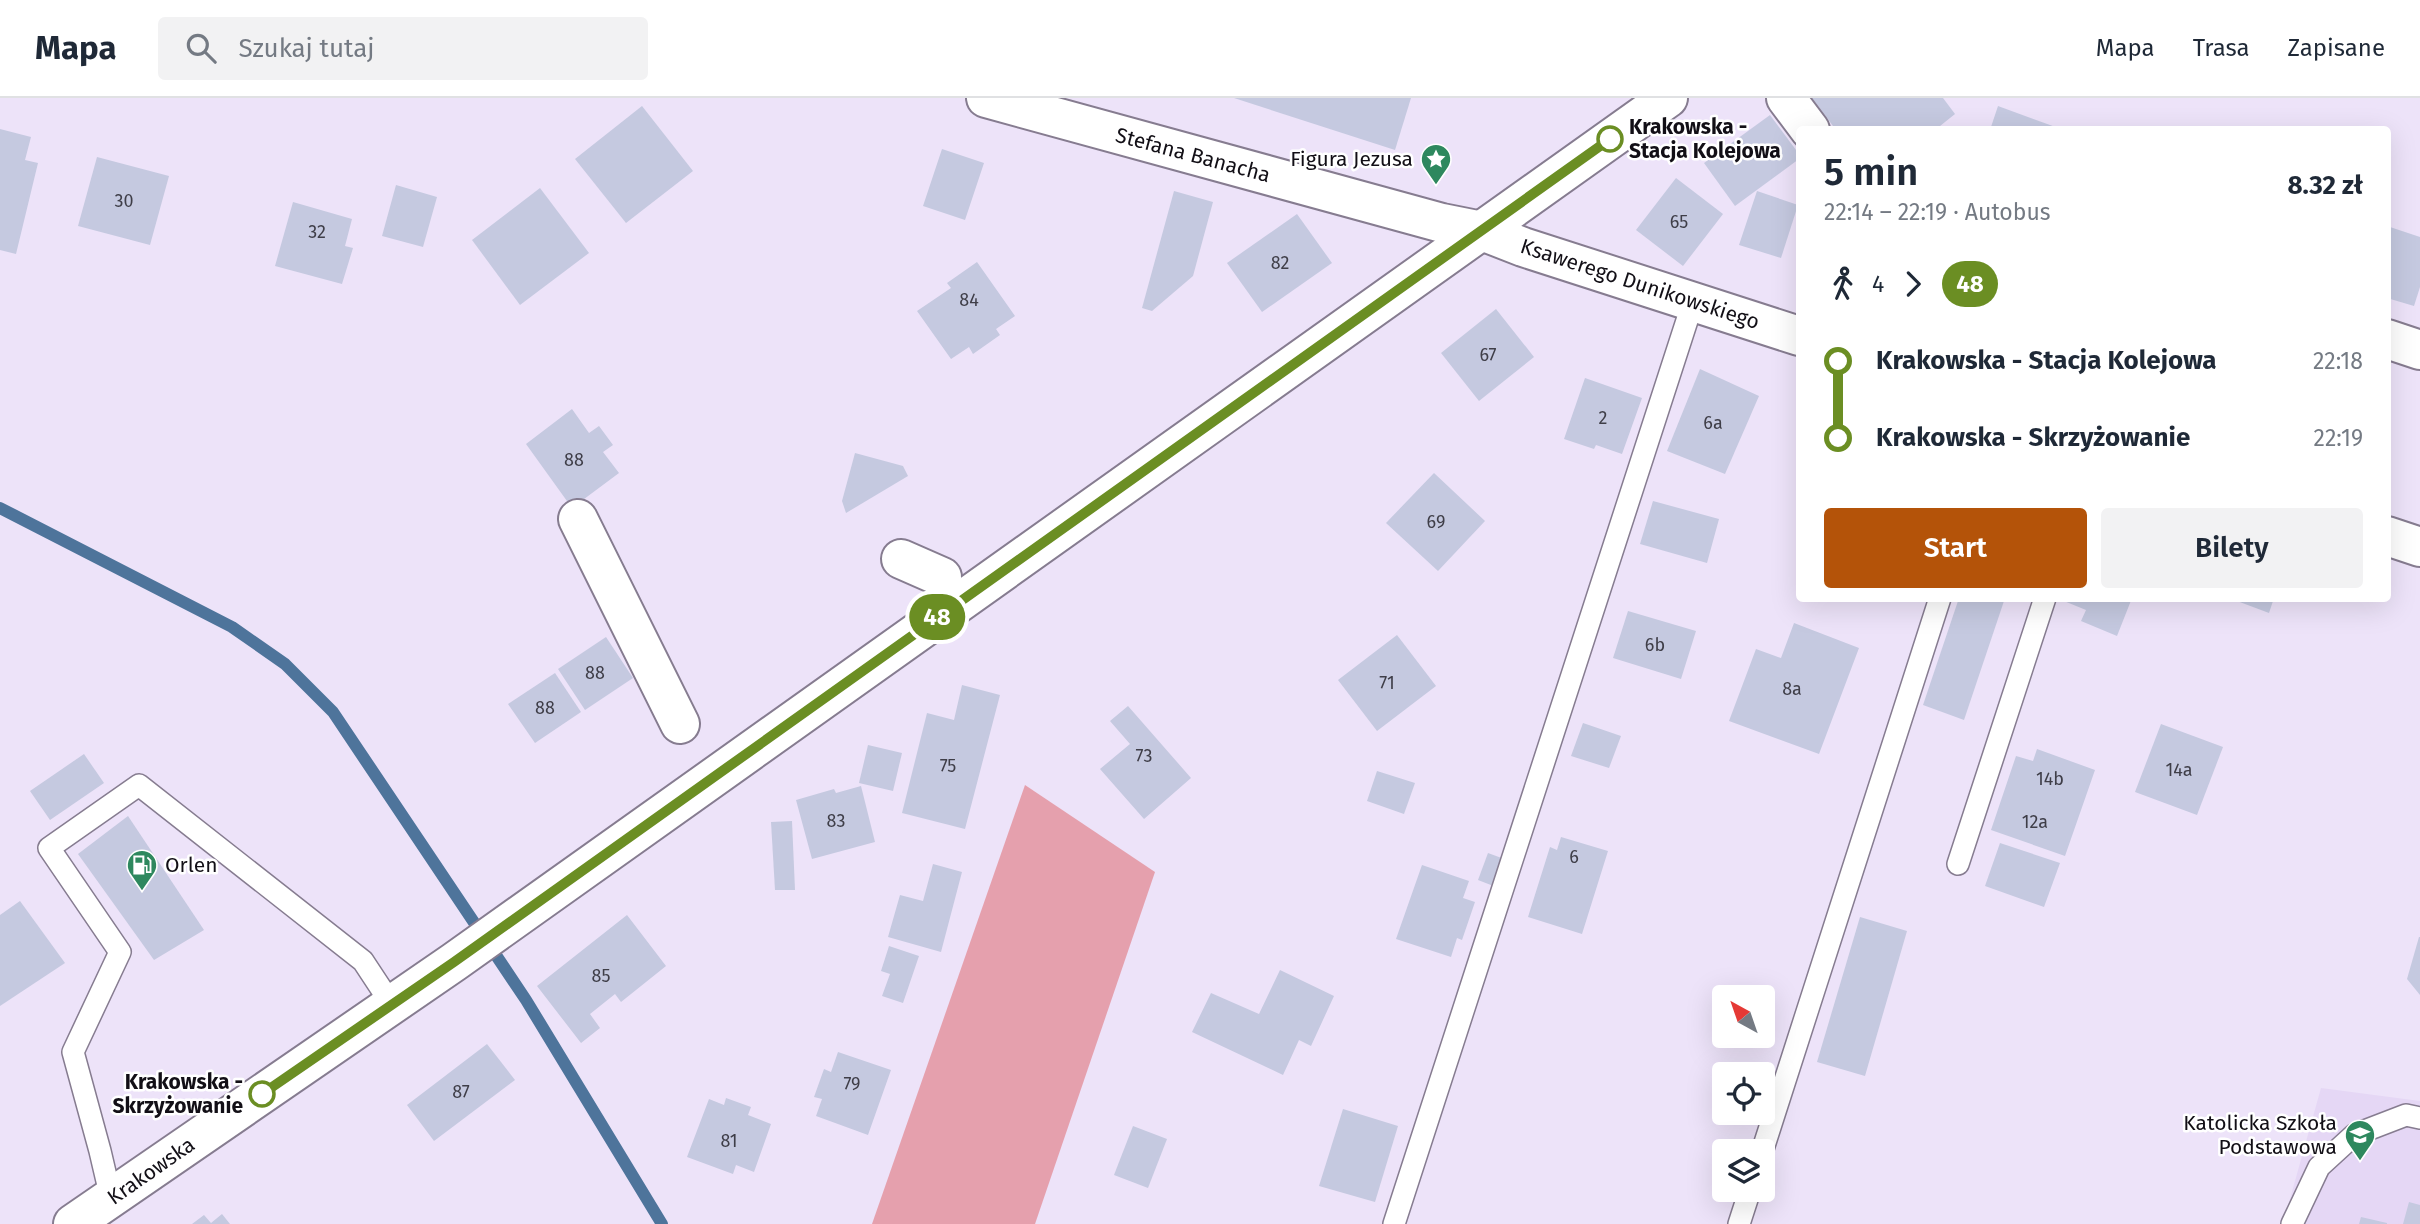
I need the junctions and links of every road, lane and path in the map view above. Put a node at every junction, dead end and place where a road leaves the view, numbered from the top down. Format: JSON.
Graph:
{"nodes":[{"id":1,"x":986,"y":98,"type":"edge"},
{"id":2,"x":1668,"y":98,"type":"edge"},
{"id":3,"x":1786,"y":98,"type":"edge"},
{"id":4,"x":1807,"y":126,"type":"edge"},
{"id":5,"x":1482,"y":231,"type":"junction"},
{"id":6,"x":1693,"y":302,"type":"junction"},
{"id":7,"x":1796,"y":335,"type":"edge"},
{"id":8,"x":2391,"y":340,"type":"edge"},
{"id":9,"x":2420,"y":350,"type":"edge"},
{"id":10,"x":578,"y":519,"type":"dead end"},
{"id":11,"x":901,"y":559,"type":"dead end"},
{"id":12,"x":942,"y":577,"type":"dead end"},
{"id":13,"x":1939,"y":602,"type":"edge"},
{"id":14,"x":2044,"y":602,"type":"edge"},
{"id":15,"x":680,"y":724,"type":"dead end"},
{"id":16,"x":1958,"y":864,"type":"dead end"},
{"id":17,"x":391,"y":1005,"type":"junction"},
{"id":18,"x":2420,"y":1118,"type":"edge"},
{"id":19,"x":1766,"y":1139,"type":"edge"},
{"id":20,"x":111,"y":1198,"type":"junction"},
{"id":21,"x":1746,"y":1202,"type":"edge"},
{"id":22,"x":73,"y":1224,"type":"edge"},
{"id":23,"x":1394,"y":1224,"type":"edge"},
{"id":24,"x":1739,"y":1224,"type":"edge"},
{"id":25,"x":2292,"y":1224,"type":"edge"}],
"edges":[{"from":1,"to":5,"type":"main road","name":"Stefana Banacha"},
{"from":2,"to":5,"type":"main road","name":"Krakowska"},
{"from":3,"to":4,"type":"main road"},
{"from":5,"to":6,"type":"main road","name":"Ksawerego Dunikowskiego"},
{"from":5,"to":17,"type":"main road","name":"Krakowska"},
{"from":6,"to":7,"type":"main road","name":"Ksawerego Dunikowskiego"},
{"from":6,"to":23,"type":"lane"},
{"from":8,"to":9,"type":"main road"},
{"from":10,"to":15,"type":"main road"},
{"from":11,"to":12,"type":"main road"},
{"from":13,"to":19,"type":"lane"},
{"from":14,"to":16,"type":"lane"},
{"from":17,"to":20,"type":"main road","name":"Krakowska"},
{"from":17,"to":20,"type":"lane"},
{"from":18,"to":25,"type":"lane"},
{"from":20,"to":22,"type":"main road","name":"Krakowska"},
{"from":21,"to":24,"type":"lane"}]}
